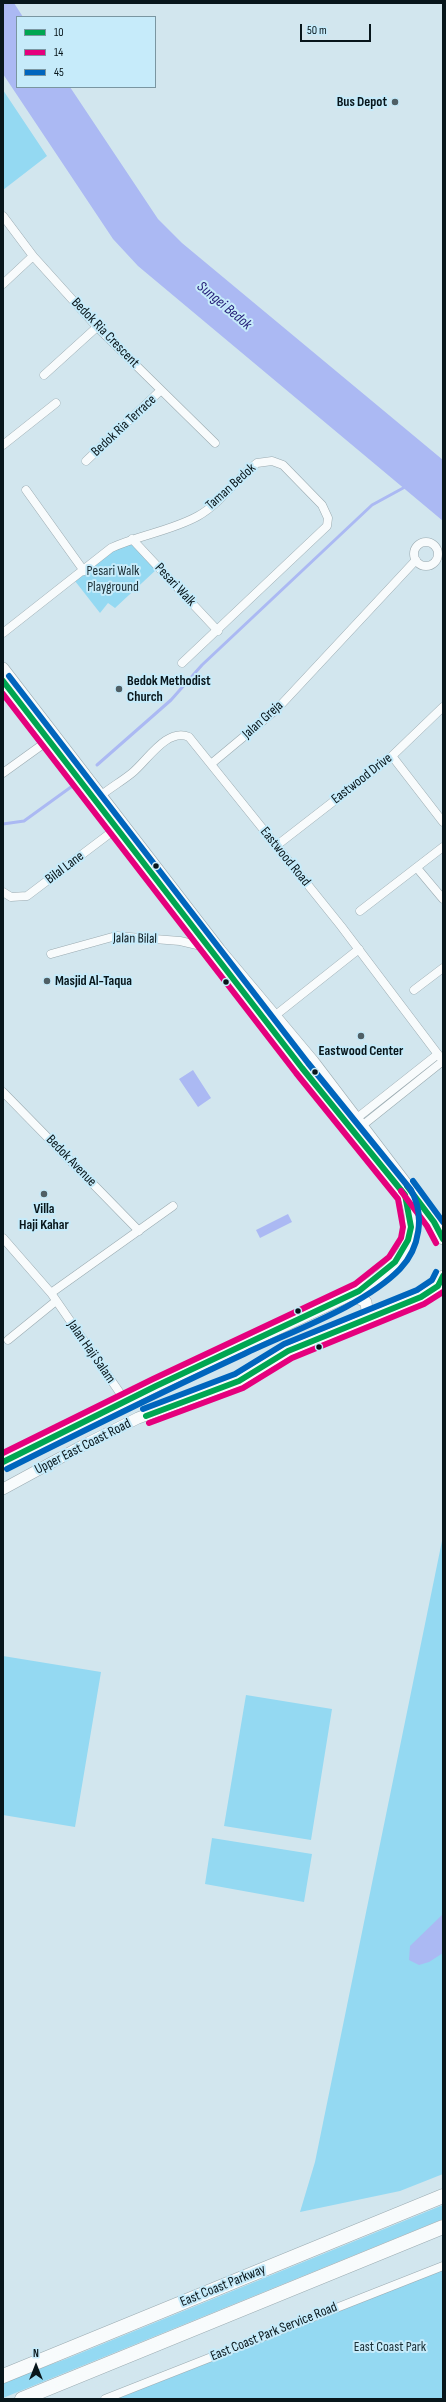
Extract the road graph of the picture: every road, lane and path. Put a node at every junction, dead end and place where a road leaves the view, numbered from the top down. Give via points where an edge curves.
1 (3, 216) edge
2 (33, 256) junction
3 (3, 284) edge
4 (96, 326) junction
5 (44, 375) dead end
6 (162, 390) junction
7 (56, 403) dead end
8 (215, 443) dead end
9 (3, 446) edge
10 (86, 461) dead end
11 (26, 490) dead end
12 (132, 539) junction
13 (416, 560) dead end
14 (84, 570) junction
15 (218, 630) junction
16 (4, 632) edge
17 (182, 662) dead end
18 (3, 668) edge
19 (3, 681) edge
20 (443, 707) edge
21 (52, 737) junction
22 (392, 756) junction
23 (211, 764) junction
24 (3, 773) edge
25 (99, 797) junction
26 (443, 822) edge
27 (120, 826) junction
28 (276, 846) junction
29 (443, 847) edge
30 (416, 868) junction
31 (3, 892) edge
32 (443, 900) edge
33 (360, 911) dead end
34 (208, 947) junction
35 (359, 949) junction
36 (220, 950) junction
37 (51, 954) dead end
38 (443, 968) edge
39 (414, 990) dead end
40 (271, 1018) junction
41 (441, 1058) edge
42 (3, 1092) edge
43 (355, 1125) junction
44 (172, 1206) dead end
45 (139, 1231) junction
46 (3, 1238) edge
47 (443, 1239) edge
48 (443, 1276) edge
49 (51, 1293) junction
50 (351, 1295) junction
51 (56, 1301) junction
52 (368, 1319) junction
53 (8, 1340) dead end
54 (127, 1401) junction
55 (3, 1462) edge
56 (3, 1489) edge
57 (443, 2196) edge
58 (443, 2228) edge
59 (443, 2266) edge
60 (3, 2376) edge
61 (22, 2399) edge
62 (105, 2399) edge

1 - 2 street, Bedok Ria Crescent
2 - 3 street
2 - 4 street, Bedok Ria Crescent
4 - 5 street
4 - 6 street, Bedok Ria Crescent
6 - 8 street, Bedok Ria Crescent
6 - 10 street, Bedok Ria Terrace
7 - 9 street
11 - 14 street
12 - 14 street, Taman Bedok via 111,548
12 - 15 street, Pesari Walk
12 - 15 street, Taman Bedok via 197,516 216,502 254,465 264,460 283,465 322,505 328,518 324,530
13 - 23 street, Jalan Greja via 277,709
14 - 16 street, Taman Bedok
15 - 17 street, Taman Bedok
18 - 21 main road
19 - 21 main road
20 - 22 street, Eastwood Drive
21 - 24 street
21 - 25 main road
22 - 26 street
22 - 28 street, Eastwood Drive
23 - 25 street via 192,739 177,736 162,743 133,772
23 - 28 street, Eastwood Road
25 - 27 main road
27 - 31 street, Bilal Lane via 27,896 11,897
27 - 34 main road
27 - 36 main road
28 - 35 street, Eastwood Road
29 - 30 street
30 - 32 street
30 - 33 street
34 - 36 street, Jalan Bilal
34 - 37 street, Jalan Bilal via 180,941 116,936
34 - 40 main road
35 - 40 street
35 - 41 street, Eastwood Road
36 - 40 main road
38 - 39 street
40 - 43 main road
41 - 43 street, Eastwood Road
42 - 45 street, Bedok Avenue
43 - 47 main road via 434,1222
43 - 50 main road, Upper East Coast Road via 405,1195 411,1216 410,1233 399,1260 388,1271
44 - 45 street
45 - 49 street
46 - 49 street, Jalan Haji Salam
48 - 52 main road, Upper East Coast Road via 438,1286 421,1298
49 - 51 street, Jalan Haji Salam
50 - 52 main road via 366,1302
50 - 54 main road, Upper East Coast Road
51 - 53 street
51 - 54 street, Jalan Haji Salam
52 - 56 main road, Upper East Coast Road via 288,1351 239,1381 138,1418
54 - 55 main road, Upper East Coast Road
57 - 60 highway, East Coast Parkway
58 - 61 highway, East Coast Parkway
59 - 62 street, East Coast Park Service Road

